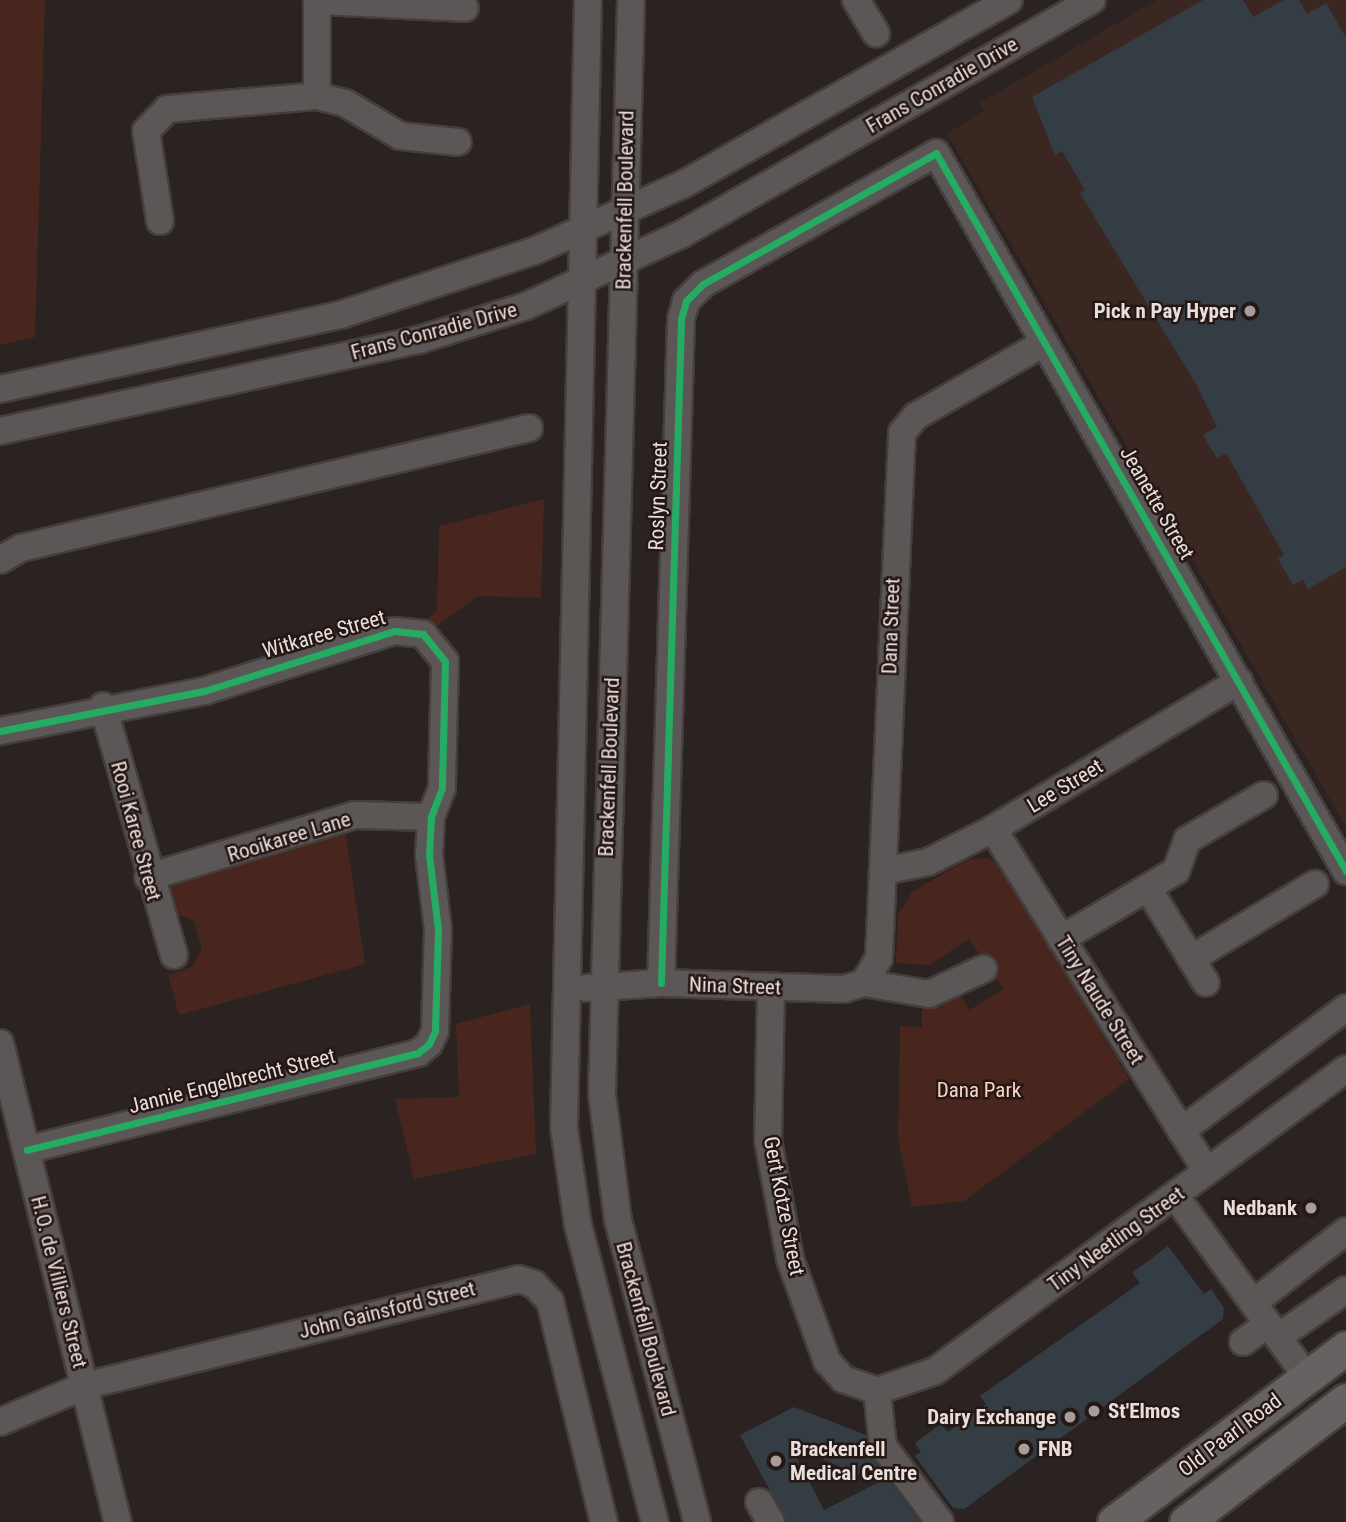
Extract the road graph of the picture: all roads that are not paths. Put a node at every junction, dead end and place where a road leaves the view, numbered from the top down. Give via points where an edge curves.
1 (317, 0) edge
2 (588, 0) edge
3 (631, 0) edge
4 (856, 0) edge
5 (1009, 0) edge
6 (1092, 0) edge
7 (465, 8) dead end
8 (876, 33) dead end
9 (317, 96) junction
10 (458, 142) dead end
11 (936, 153) joint
12 (625, 211) junction
13 (160, 221) dead end
14 (581, 230) junction
15 (624, 262) junction
16 (581, 281) junction
17 (1044, 344) junction
18 (0, 388) edge
19 (529, 428) dead end
20 (0, 431) edge
21 (0, 560) edge
22 (1239, 681) junction
23 (103, 706) junction
24 (0, 731) edge
25 (1264, 795) dead end
26 (431, 817) junction
27 (992, 829) junction
28 (883, 871) junction
29 (1346, 871) edge
30 (148, 877) junction
31 (1315, 884) dead end
32 (1148, 888) junction
33 (1061, 939) junction
34 (174, 954) dead end
35 (1191, 959) junction
36 (983, 969) dead end
37 (661, 983) junction
38 (864, 983) junction
39 (1206, 983) dead end
40 (601, 986) junction
41 (771, 986) junction
42 (564, 991) junction
43 (1346, 1008) edge
44 (435, 1031) joint
45 (0, 1043) edge
46 (1346, 1069) edge
47 (1181, 1130) junction
48 (27, 1150) junction
49 (1207, 1171) junction
50 (1175, 1197) junction
51 (1346, 1231) edge
52 (1346, 1290) edge
53 (1266, 1321) junction
54 (1243, 1342) dead end
55 (1346, 1348) edge
56 (1307, 1377) junction
57 (84, 1386) junction
58 (877, 1391) junction
59 (1346, 1401) edge
60 (0, 1422) edge
61 (118, 1522) edge
62 (604, 1522) edge
63 (655, 1522) edge
64 (697, 1522) edge
65 (940, 1522) edge
66 (1114, 1522) edge
67 (1186, 1522) edge

1 - 7 street
1 - 9 street
2 - 14 street, Brackenfell Boulevard
3 - 12 street, Brackenfell Boulevard
4 - 8 street
5 - 12 street, Frans Conradie Drive via 684,184
6 - 15 street, Frans Conradie Drive
9 - 10 street via 345,103 400,136
9 - 13 street via 192,105 156,116 146,131 146,147
11 - 17 street, Jeanette Street
11 - 37 street, Roslyn Street via 703,284 686,301 680,333
12 - 14 street, Frans Conradie Drive
12 - 15 street, Brackenfell Boulevard
14 - 16 street, Brackenfell Boulevard
14 - 18 street, Frans Conradie Drive via 477,273 343,314
15 - 16 street, Frans Conradie Drive
15 - 40 street, Brackenfell Boulevard
16 - 20 street, Frans Conradie Drive via 419,340
16 - 42 street, Brackenfell Boulevard
17 - 22 street, Jeanette Street
17 - 28 street, Dana Street via 916,416 902,433
19 - 21 street via 21,548
22 - 27 street, Lee Street
22 - 29 street, Jeanette Street
23 - 24 street, Witkaree Street
23 - 26 street, Witkaree Street via 204,691 394,631 423,634 438,646 445,670 442,788
23 - 30 street, Rooi Karee Street
25 - 32 street via 1187,840 1176,871
26 - 30 street, Rooikaree Lane via 369,813
26 - 44 street, Witkaree Street via 438,929
27 - 28 street, Lee Street via 928,862
27 - 33 street, Tiny Naude Street
28 - 38 street, Dana Street via 879,958
30 - 34 street, Rooi Karee Street
31 - 35 street
32 - 33 street
32 - 35 street
33 - 47 street, Tiny Naude Street
35 - 39 street
36 - 38 street, Nina Street via 929,994
37 - 40 street, Nina Street
37 - 41 street, Nina Street
38 - 41 street, Nina Street via 844,989
40 - 42 street, Nina Street
40 - 64 street, Brackenfell Boulevard via 608,1171
41 - 58 street, Gert Kotze Street via 768,1140 790,1259 827,1361 843,1379
42 - 63 street, Brackenfell Boulevard via 568,1171
43 - 47 street
44 - 48 street, Jannie Engelbrecht Street via 418,1053
45 - 48 street, H.O. de Villiers Street
46 - 49 street, Tiny Neetling Street
47 - 49 street, Tiny Naude Street
48 - 57 street, H.O. de Villiers Street
49 - 50 street, Tiny Neetling Street
50 - 53 street
50 - 58 street, Tiny Neetling Street via 935,1371
51 - 53 street
52 - 53 street
53 - 54 street
53 - 56 street
55 - 56 main road, Old Paarl Road
56 - 66 main road, Old Paarl Road
57 - 60 street, John Gainsford Street
57 - 61 street, H.O. de Villiers Street
57 - 62 street, John Gainsford Street via 526,1280 550,1301
58 - 65 street via 883,1446
59 - 67 main road, Old Paarl Road

